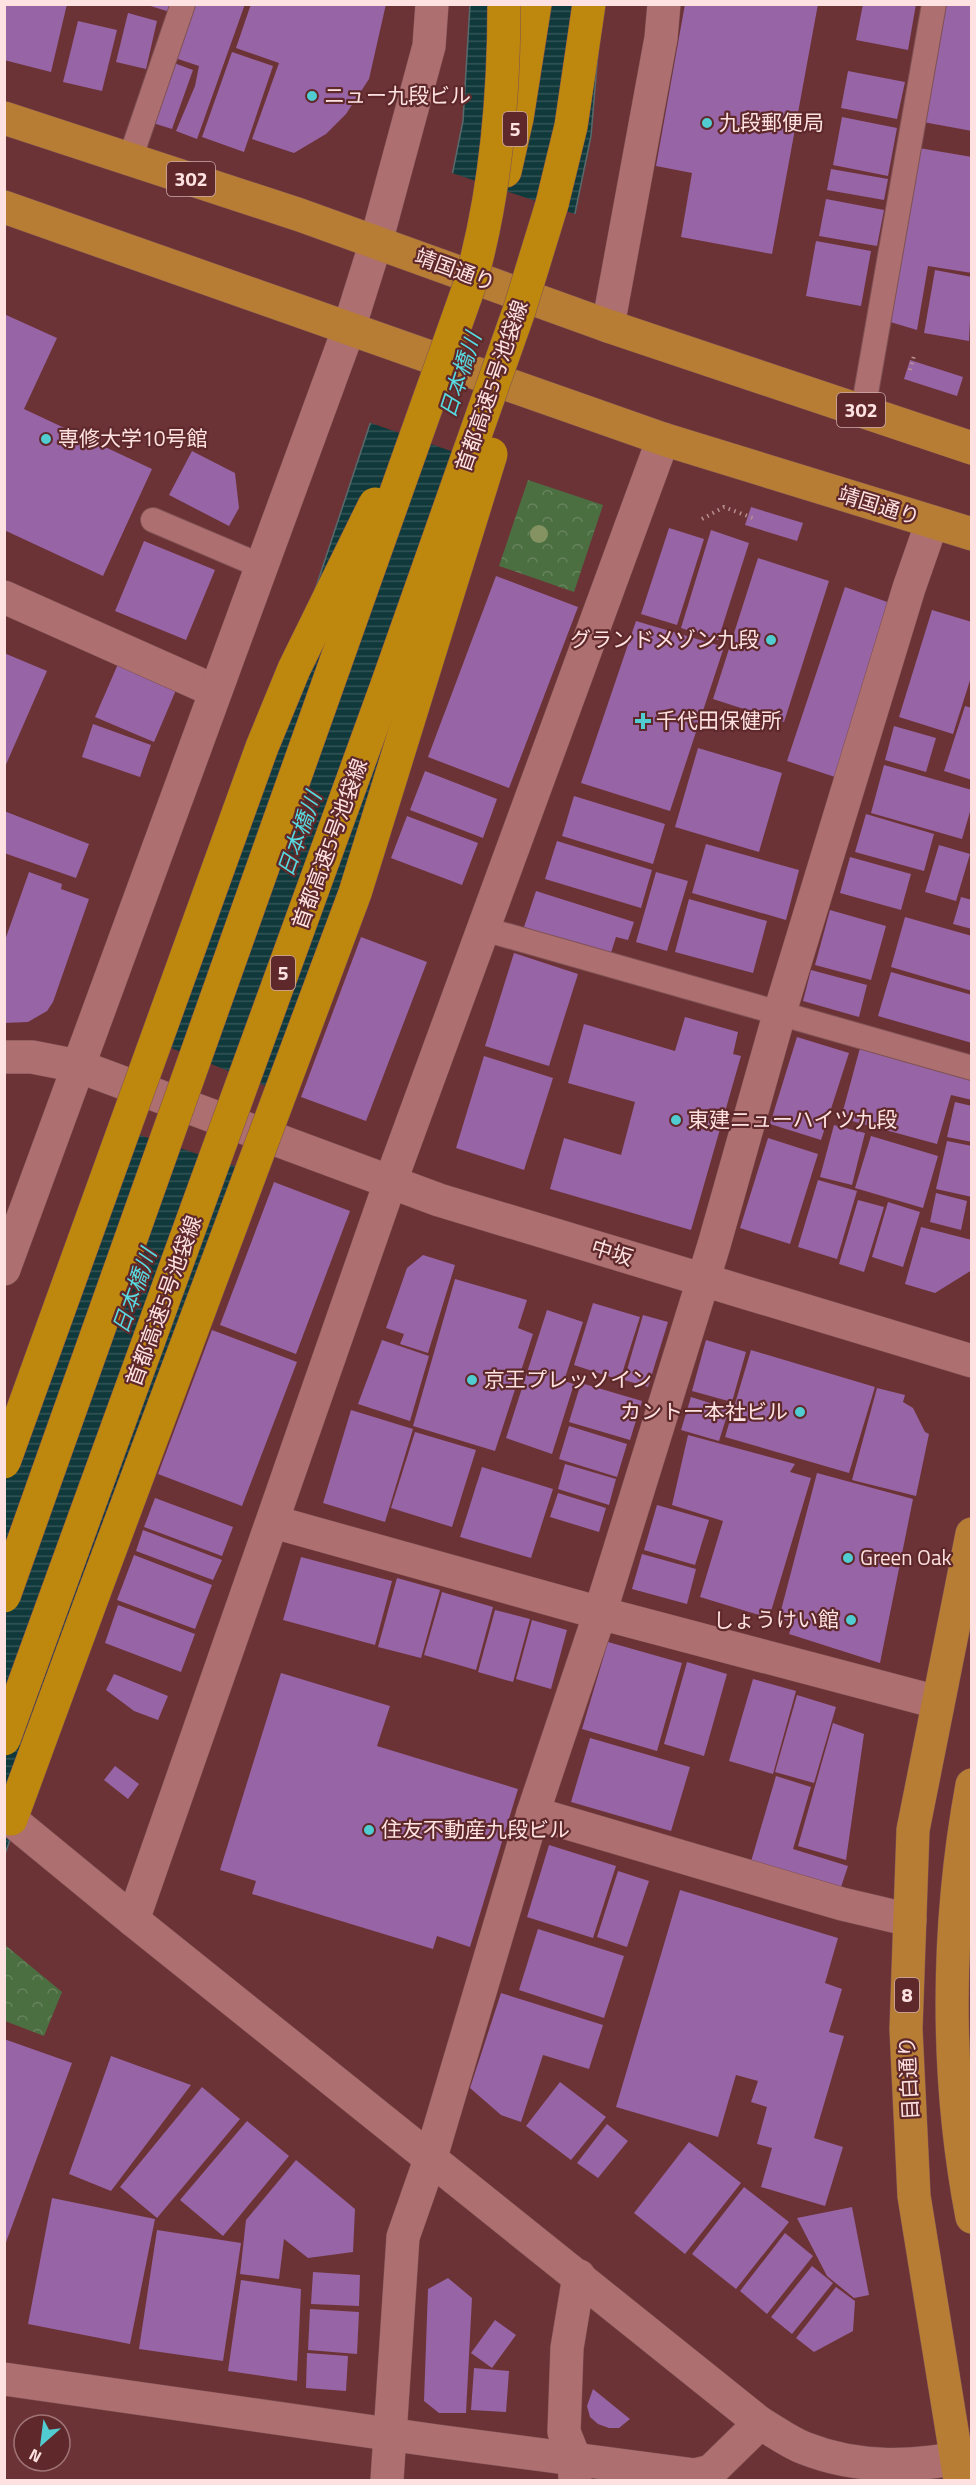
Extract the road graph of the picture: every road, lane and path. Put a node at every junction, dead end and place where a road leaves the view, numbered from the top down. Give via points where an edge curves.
1 (183, 4) edge
2 (432, 4) edge
3 (504, 4) edge
4 (535, 4) edge
5 (589, 4) edge
6 (664, 4) edge
7 (934, 4) edge
8 (4, 118) edge
9 (130, 159) junction
10 (552, 204) junction
11 (4, 207) edge
12 (376, 242) junction
13 (480, 250) junction
14 (459, 319) junction
15 (596, 321) junction
16 (349, 328) junction
17 (914, 356) dead end
18 (910, 370) dead end
19 (863, 410) junction
20 (663, 439) junction
21 (972, 448) edge
22 (753, 518) dead end
23 (702, 519) dead end
24 (153, 520) dead end
25 (932, 522) junction
26 (972, 534) edge
27 (261, 567) junction
28 (4, 597) edge
29 (215, 691) junction
30 (484, 929) junction
31 (780, 1015) junction
32 (4, 1057) edge
33 (78, 1066) junction
34 (972, 1068) edge
35 (390, 1184) junction
36 (4, 1269) edge
37 (702, 1281) junction
38 (972, 1361) edge
39 (4, 1462) edge
40 (274, 1522) junction
41 (972, 1534) edge
42 (4, 1596) edge
43 (600, 1613) junction
44 (937, 1702) junction
45 (4, 1739) edge
46 (972, 1785) edge
47 (533, 1814) junction
48 (12, 1820) edge
49 (133, 1920) junction
50 (910, 1920) junction
51 (431, 2157) junction
52 (972, 2217) edge
53 (579, 2276) junction
54 (4, 2379) edge
55 (760, 2423) junction
56 (390, 2434) junction
57 (963, 2465) edge
58 (574, 2469) edge
59 (387, 2481) edge

1 - 9 lane
2 - 12 street via 429,46
3 - 13 highway, 5, bridge via 500,112
4 - 13 highway, 5, bridge via 517,118
5 - 10 highway, 首都高速5号池袋線 / 5 via 573,115
6 - 15 street via 662,38
7 - 19 lane
8 - 9 main road, 靖国通り / 302
9 - 12 main road, 靖国通り / 302
10 - 45 highway, 首都高速5号池袋線 / 5, bridge via 520,308 387,685
10 - 48 highway, bridge via 516,373 355,893
11 - 16 main road, 靖国通り
12 - 15 main road, 靖国通り / 302, bridge
12 - 16 street
13 - 14 highway, 5, bridge
14 - 39 highway, bridge via 294,669 262,747
14 - 42 highway, 5, bridge
15 - 19 main road, 靖国通り / 302
16 - 20 main road, 靖国通り, bridge
16 - 27 street
17 - 18 path
19 - 21 main road, 靖国通り / 302
20 - 25 main road, 靖国通り
20 - 30 street
22 - 23 path via 724,507
24 - 27 lane
25 - 26 main road, 靖国通り
25 - 31 street
27 - 29 street
28 - 29 street
29 - 33 street
30 - 31 lane
30 - 35 street
31 - 34 lane
31 - 37 street
32 - 33 street, 中坂 via 32,1057
33 - 35 street, 中坂, bridge
33 - 36 street
35 - 37 street, 中坂
35 - 40 street
37 - 38 street, 中坂
37 - 43 street
40 - 43 street
40 - 49 street
41 - 44 main road, 目白通り / 8
43 - 44 street
43 - 47 street
44 - 50 main road, 目白通り / 8 via 913,1830
46 - 52 main road, 目白通り via 955,1934 951,2049
47 - 50 street via 842,1904
47 - 51 street
48 - 49 street
49 - 51 street
50 - 57 main road, 目白通り / 8 via 906,2029 914,2196
51 - 53 street
51 - 56 street via 403,2237
53 - 55 street
53 - 58 street via 566,2359 564,2432
54 - 56 street
55 - 57 street via 802,2448 852,2461 881,2466
55 - 58 street via 711,2471 695,2475
56 - 58 street
56 - 59 street

